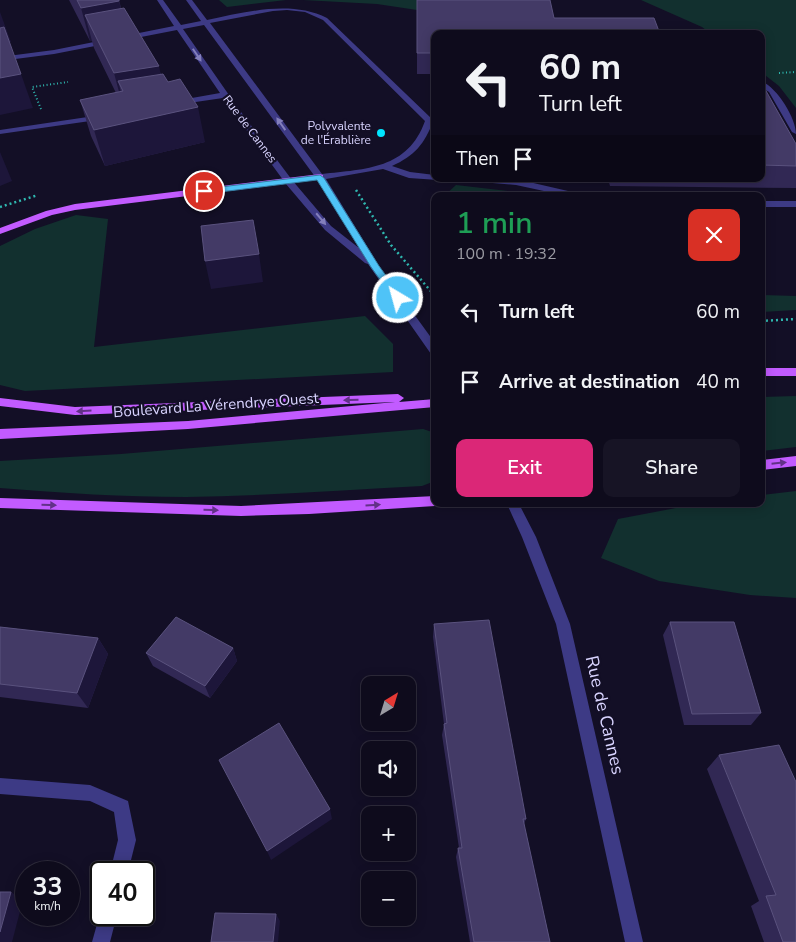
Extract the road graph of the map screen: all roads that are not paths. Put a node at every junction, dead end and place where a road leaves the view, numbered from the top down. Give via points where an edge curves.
1 (160, 0) edge
2 (189, 0) edge
3 (206, 22) junction
4 (178, 28) junction
5 (0, 59) edge
6 (765, 86) edge
7 (224, 95) junction
8 (172, 104) edge
9 (113, 114) edge
10 (0, 132) edge
11 (796, 132) edge
12 (385, 167) junction
13 (320, 178) junction
14 (431, 178) edge
15 (289, 182) junction
16 (516, 182) edge
17 (560, 192) edge
18 (765, 204) edge
19 (796, 204) edge
20 (22, 223) junction
21 (0, 231) edge
22 (0, 236) edge
23 (375, 267) junction
24 (431, 344) edge
25 (765, 372) edge
26 (796, 372) edge
27 (431, 397) edge
28 (0, 402) edge
29 (431, 403) edge
30 (0, 434) edge
31 (796, 462) edge
32 (765, 465) edge
33 (431, 501) edge
34 (0, 503) edge
35 (514, 507) edge
36 (0, 786) edge
37 (122, 861) edge
38 (105, 926) edge
39 (101, 942) edge
40 (634, 942) edge

1 - 4 street, Rue de Cannes
2 - 3 street, Rue de Cannes
3 - 4 street
3 - 12 street via 297,7 314,11 325,19 429,121 427,134 414,151
13 -> 3 street, Rue de Cannes
4 - 5 street
4 -> 7 street, Rue de Cannes
6 - 11 street via 772,91
7 - 8 street
7 - 15 street, Rue de Cannes
9 - 10 street
12 - 13 street
12 - 14 street
13 - 15 main road
13 - 23 street, Rue de Cannes
15 - 20 main road via 100,204 49,213
15 -> 23 street, Rue de Cannes via 328,228
16 - 17 street
18 - 19 street
20 - 21 main road
20 - 22 main road
23 - 24 street, Rue de Cannes
25 - 26 main road
27 -> 28 main road via 75,411
29 - 30 main road, Boulevard La Vérendrye Ouest via 188,425
32 -> 31 main road
34 -> 33 main road via 241,511
35 - 40 street, Rue de Cannes via 563,624
36 - 37 street via 90,793 122,807 127,840
38 - 39 street

